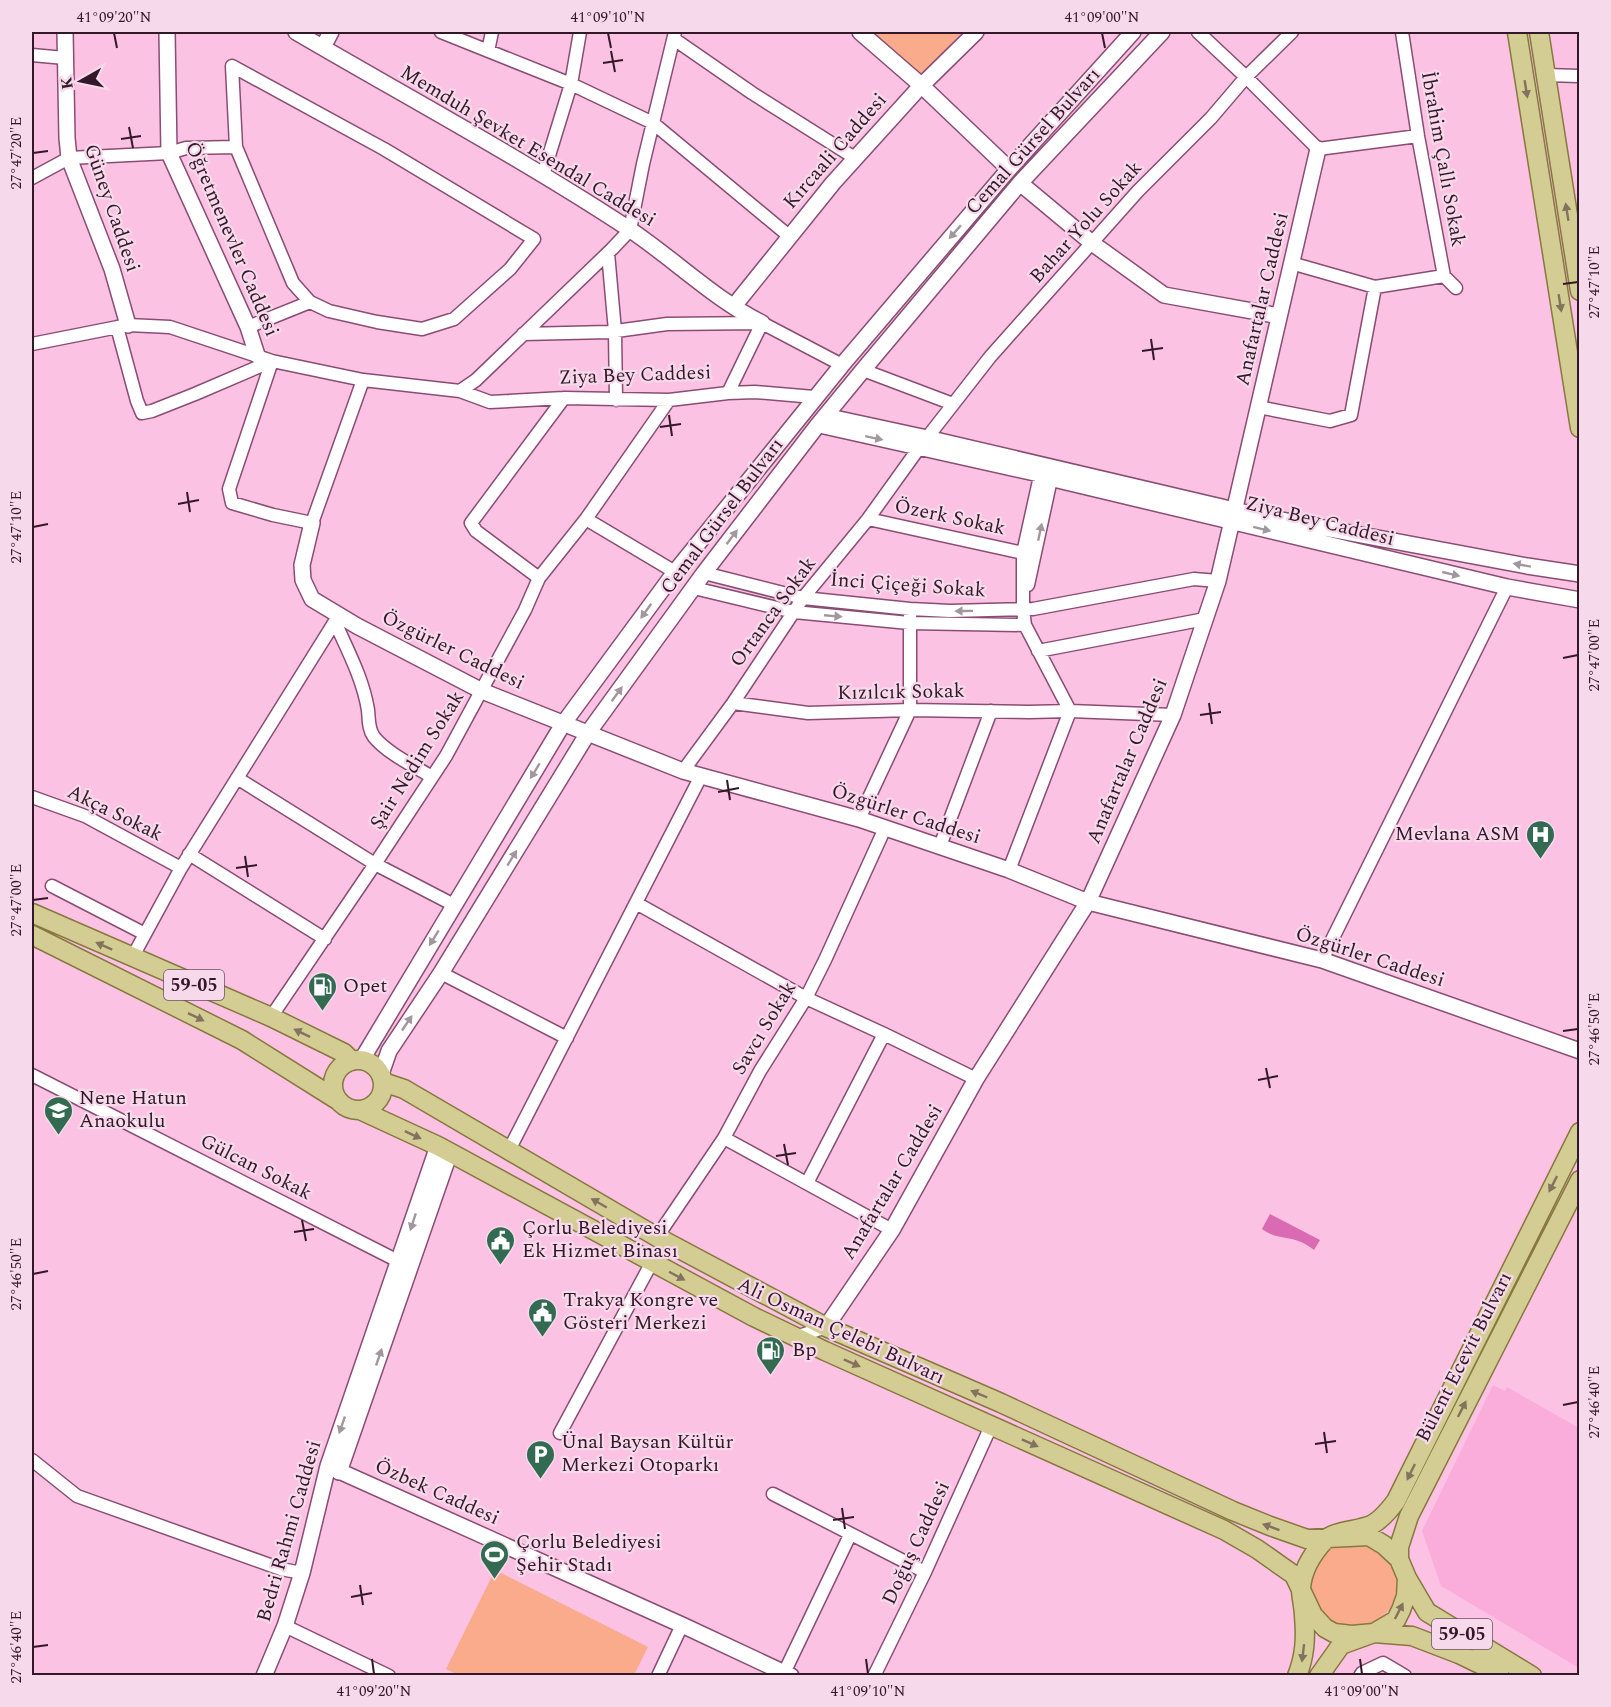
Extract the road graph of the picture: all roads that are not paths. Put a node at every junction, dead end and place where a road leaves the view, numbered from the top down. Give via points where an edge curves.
1 (65, 32) edge
2 (167, 32) edge
3 (296, 32) edge
4 (331, 32) edge
5 (441, 32) edge
6 (492, 32) edge
7 (580, 32) edge
8 (860, 32) edge
9 (976, 32) edge
10 (1133, 32) edge
11 (1162, 32) edge
12 (1198, 32) edge
13 (1292, 32) edge
14 (1402, 32) edge
15 (1517, 32) edge
16 (1539, 32) edge
17 (675, 35) edge
18 (323, 47) junction
19 (488, 51) junction
20 (32, 55) edge
21 (65, 58) junction
22 (1545, 75) junction
23 (1580, 76) edge
24 (1246, 77) junction
25 (571, 84) junction
26 (921, 86) junction
27 (653, 123) junction
28 (1418, 136) junction
29 (236, 147) junction
30 (1318, 149) junction
31 (169, 153) junction
32 (69, 158) junction
33 (855, 158) junction
34 (1009, 169) junction
35 (543, 175) junction
36 (32, 178) edge
37 (1020, 183) junction
38 (630, 230) junction
39 (789, 236) junction
40 (1092, 243) junction
41 (608, 253) junction
42 (1291, 263) junction
43 (1444, 276) junction
44 (1375, 287) junction
45 (1456, 288) dead end
46 (1580, 291) edge
47 (310, 302) junction
48 (734, 306) junction
49 (1279, 316) junction
50 (761, 323) junction
51 (123, 326) junction
52 (248, 327) junction
53 (615, 331) junction
54 (523, 334) junction
55 (32, 344) edge
56 (257, 355) junction
57 (272, 361) junction
58 (842, 364) junction
59 (863, 369) junction
60 (363, 380) junction
61 (460, 391) junction
62 (728, 393) junction
63 (814, 397) junction
64 (564, 398) junction
65 (616, 400) junction
66 (669, 400) junction
67 (953, 404) junction
68 (1258, 407) junction
69 (821, 421) junction
70 (1580, 428) edge
71 (923, 443) junction
72 (1047, 472) junction
73 (1233, 515) junction
74 (586, 519) junction
75 (868, 519) junction
76 (312, 523) junction
77 (1023, 553) junction
78 (675, 572) junction
79 (704, 573) junction
80 (1580, 574) edge
81 (539, 578) junction
82 (1218, 581) junction
83 (1508, 587) junction
84 (693, 588) junction
85 (803, 598) junction
86 (1580, 600) edge
87 (910, 609) junction
88 (1023, 610) junction
89 (794, 612) junction
90 (337, 619) junction
91 (1205, 619) junction
92 (909, 622) junction
93 (1025, 625) junction
94 (1038, 651) junction
95 (482, 691) junction
96 (733, 703) junction
97 (910, 710) junction
98 (991, 711) junction
99 (1070, 711) junction
100 (1173, 715) junction
101 (563, 724) junction
102 (588, 733) junction
103 (683, 771) junction
104 (701, 776) junction
105 (432, 777) junction
106 (237, 778) junction
107 (32, 797) edge
108 (859, 819) junction
109 (885, 828) junction
110 (940, 846) junction
111 (189, 855) junction
112 (375, 864) junction
113 (181, 868) junction
114 (1009, 870) junction
115 (52, 886) dead end
116 (1089, 902) junction
117 (636, 903) junction
118 (454, 905) junction
119 (32, 913) edge
120 (32, 934) edge
121 (145, 934) junction
122 (325, 939) junction
123 (132, 958) junction
124 (1322, 960) junction
125 (441, 973) junction
126 (806, 998) junction
127 (270, 1017) junction
128 (884, 1034) junction
129 (567, 1038) junction
130 (1580, 1051) edge
131 (356, 1061) junction
132 (36, 1077) edge
133 (382, 1078) junction
134 (976, 1079) junction
135 (32, 1090) edge
136 (339, 1101) junction
137 (360, 1110) junction
138 (1580, 1132) edge
139 (724, 1138) junction
140 (444, 1149) junction
141 (509, 1150) junction
142 (1580, 1180) edge
143 (807, 1183) junction
144 (892, 1230) junction
145 (657, 1237) junction
146 (400, 1262) junction
147 (652, 1262) junction
148 (826, 1327) junction
149 (796, 1337) junction
150 (357, 1401) junction
151 (991, 1426) junction
152 (560, 1433) dead end
153 (33, 1464) edge
154 (334, 1469) junction
155 (773, 1494) dead end
156 (850, 1534) junction
157 (1328, 1537) junction
158 (1399, 1558) junction
159 (925, 1572) junction
160 (302, 1573) junction
161 (1407, 1578) junction
162 (1301, 1588) junction
163 (682, 1625) junction
164 (285, 1626) junction
165 (1374, 1633) junction
166 (787, 1674) edge
167 (264, 1676) edge
168 (389, 1676) edge
169 (658, 1676) edge
170 (874, 1676) edge
171 (1298, 1676) edge
172 (1320, 1676) edge
173 (1360, 1676) edge
174 (1406, 1676) edge
175 (1500, 1676) edge
176 (1532, 1676) edge

1 - 21 street, Güney Caddesi
2 - 31 street, Öğretmenevler Caddesi
3 - 18 street, Memduh Şevket Esendal Caddesi
4 - 18 street
5 - 19 street
6 - 19 street
7 - 25 street
8 - 26 street
9 - 26 street, Kırcaali Caddesi
10 - 34 street, Cemal Gürsel Bulvarı
11 - 37 street, Cemal Gürsel Bulvarı
12 - 24 street
13 - 24 street, Bahar Yolu Sokak
14 - 28 street, İbrahim Çallı Sokak
15 -> 70 main road
16 - 22 main road
17 - 27 street
17 - 33 street via 752,93
18 - 35 street, Memduh Şevket Esendal Caddesi
19 - 25 street
20 - 21 street
21 - 32 street, Güney Caddesi
22 - 23 street
46 -> 22 main road
24 - 30 street
24 - 40 street, Bahar Yolu Sokak
25 - 27 street
25 - 35 street
26 - 33 street, Kırcaali Caddesi
26 - 34 street
27 - 38 street
27 - 39 street
28 - 30 street
28 - 43 street, İbrahim Çallı Sokak
29 - 31 street via 186,148
29 - 47 street via 292,283
29 - 47 street via 232,66 384,149 534,239 510,269 454,319 422,329 329,311
30 - 42 street, Anafartalar Caddesi
31 - 32 street
31 - 52 street, Öğretmenevler Caddesi
32 - 36 street
32 - 51 street, Güney Caddesi via 112,269
33 - 39 street, Kırcaali Caddesi
34 -> 58 street, Cemal Gürsel Bulvarı
35 - 38 street, Memduh Şevket Esendal Caddesi
37 - 40 street
37 - 59 street, Cemal Gürsel Bulvarı
38 - 41 street
38 - 48 street, Memduh Şevket Esendal Caddesi
39 - 48 street, Kırcaali Caddesi
40 - 49 street via 1164,296
40 - 67 street, Bahar Yolu Sokak
41 - 53 street
41 - 54 street
42 - 44 street
42 - 49 street, Anafartalar Caddesi
43 - 44 street
43 - 45 street, İbrahim Çallı Sokak
44 - 68 street via 1351,415 1330,421
47 - 52 street
48 - 50 street, Memduh Şevket Esendal Caddesi
49 - 68 street, Anafartalar Caddesi
50 - 53 street via 667,324
50 - 58 street
50 - 62 street
51 - 55 street, Ziya Bey Caddesi
51 - 56 street, Ziya Bey Caddesi via 170,327
51 - 57 street via 142,413
52 - 56 street, Öğretmenevler Caddesi
53 - 54 street
53 - 65 street
54 - 61 street
56 - 57 street, Ziya Bey Caddesi
57 - 60 street, Ziya Bey Caddesi
57 - 76 street via 233,474 232,503
58 - 63 street, Cemal Gürsel Bulvarı
59 - 67 street
59 - 69 street, Cemal Gürsel Bulvarı
60 - 61 street, Ziya Bey Caddesi
60 - 76 street
61 - 64 street, Ziya Bey Caddesi via 490,402
62 - 63 street, Ziya Bey Caddesi
62 - 66 street, Ziya Bey Caddesi
63 - 78 street, Cemal Gürsel Bulvarı
64 - 65 street, Ziya Bey Caddesi
64 - 81 street via 471,523 476,531
65 - 66 street, Ziya Bey Caddesi
66 - 74 street, Şair Nedim Sokak
67 - 71 street, Bahar Yolu Sokak
68 - 73 street, Anafartalar Caddesi
69 - 71 street, Ziya Bey Caddesi
79 -> 69 street, Cemal Gürsel Bulvarı
71 - 72 street, Ziya Bey Caddesi
71 - 75 street, Ortanca Sokak
72 - 73 street, Ziya Bey Caddesi
72 - 77 street
88 -> 72 street
80 -> 73 street, Ziya Bey Caddesi via 1260,516
73 - 82 street, Anafartalar Caddesi
73 -> 83 street, Ziya Bey Caddesi
74 - 78 street
74 - 81 street, Şair Nedim Sokak
75 - 77 street, Özerk Sokak
75 - 85 street, Ortanca Sokak
76 - 90 street, Özgürler Caddesi via 302,565 303,580 312,599
77 - 88 street
78 -> 101 street, Cemal Gürsel Bulvarı
79 - 84 street, Cemal Gürsel Bulvarı
79 - 85 street, İnci Çiçeği Sokak
81 - 95 street, Şair Nedim Sokak
82 - 88 street, İnci Çiçeği Sokak via 1194,579
82 - 91 street, Anafartalar Caddesi
83 - 86 street, Ziya Bey Caddesi
83 - 124 street
84 - 89 street, İnci Çiçeği Sokak
102 -> 84 street, Cemal Gürsel Bulvarı
85 - 87 street, İnci Çiçeği Sokak
85 - 89 street, Ortanca Sokak
88 -> 87 street, İnci Çiçeği Sokak
87 - 92 street
88 - 93 street
89 -> 92 street, İnci Çiçeği Sokak
89 - 96 street, Ortanca Sokak
90 - 95 street, Özgürler Caddesi
90 - 105 street via 363,683 369,729 389,750
90 - 106 street
91 - 94 street
91 - 100 street, Anafartalar Caddesi
92 - 93 street, İnci Çiçeği Sokak
92 - 97 street
93 - 94 street
94 - 99 street
95 - 101 street, Özgürler Caddesi
95 - 105 street, Şair Nedim Sokak
96 - 97 street, Kızılcık Sokak via 808,713
96 - 103 street, Ortanca Sokak
97 - 98 street, Kızılcık Sokak
97 - 108 street
98 - 99 street, Kızılcık Sokak
98 - 110 street
99 - 100 street, Kızılcık Sokak
99 - 114 street
100 - 116 street, Anafartalar Caddesi
101 - 102 street, Özgürler Caddesi
101 -> 118 street, Cemal Gürsel Bulvarı
102 - 103 street, Özgürler Caddesi
125 -> 102 street, Cemal Gürsel Bulvarı
103 - 104 street, Özgürler Caddesi
104 - 108 street, Özgürler Caddesi
104 - 117 street
105 - 112 street, Şair Nedim Sokak
106 - 111 street
106 - 112 street
107 - 113 street, Akça Sokak via 85,816
108 - 109 street, Özgürler Caddesi
109 - 110 street, Özgürler Caddesi
109 - 126 street, Savcı Sokak
110 - 114 street, Özgürler Caddesi
111 - 113 street
111 - 122 street
112 - 118 street
112 - 122 street, Şair Nedim Sokak
113 - 121 street
114 - 116 street, Özgürler Caddesi
115 - 121 street
116 - 124 street, Özgürler Caddesi
116 - 134 street, Anafartalar Caddesi
117 - 126 street
117 - 129 street
118 -> 131 street, Cemal Gürsel Bulvarı
123 -> 119 main road, 59-05
120 -> 136 main road via 242,1040
121 - 123 street
122 - 127 street, Şair Nedim Sokak
123 - 127 main road, 59-05
124 - 130 street, Özgürler Caddesi
125 - 129 street
133 -> 125 street, Cemal Gürsel Bulvarı via 388,1051
126 - 128 street
126 - 139 street, Savcı Sokak
131 -> 127 main road, 59-05
128 - 134 street
128 - 143 street
129 - 141 street
131 - 133 main road via 369,1063
131 - 136 main road via 345,1065 335,1078
132 - 135 street
132 - 146 street, Gülcan Sokak
133 - 137 main road via 380,1098
133 - 141 main road, Ali Osman Çelebi Bulvarı
134 - 144 street, Anafartalar Caddesi
136 - 137 main road
137 -> 140 main road, Ali Osman Çelebi Bulvarı
138 -> 157 main road via 1396,1501 1374,1524
139 - 143 street
139 - 145 street, Savcı Sokak
140 -> 146 street, Bedri Rahmi Caddesi
140 - 147 main road, Ali Osman Çelebi Bulvarı
150 -> 140 street, Bedri Rahmi Caddesi
145 -> 141 main road, Ali Osman Çelebi Bulvarı
158 -> 142 main road, Bülent Ecevit Bulvarı via 1409,1516
143 - 144 street
144 - 148 street, Anafartalar Caddesi
145 - 148 main road, Ali Osman Çelebi Bulvarı
146 - 150 street, Bedri Rahmi Caddesi
147 -> 149 main road, Ali Osman Çelebi Bulvarı
147 - 152 street
148 - 149 street
157 -> 148 main road, Ali Osman Çelebi Bulvarı via 1306,1539 1251,1519
149 -> 151 main road, Ali Osman Çelebi Bulvarı
150 - 154 street, Bedri Rahmi Caddesi
151 - 159 street, Doğuş Caddesi
151 -> 162 main road, Ali Osman Çelebi Bulvarı via 1224,1530 1294,1575
153 - 160 street via 76,1496 187,1537
154 - 160 street, Bedri Rahmi Caddesi
154 - 163 street, Özbek Caddesi
155 - 156 street
156 - 159 street
156 - 166 street
157 - 158 main road via 1369,1536
157 - 162 main road via 1311,1557
158 - 161 main road, 59-05
159 - 170 street, Doğuş Caddesi
160 - 164 street, Bedri Rahmi Caddesi
165 -> 161 main road via 1396,1620 1406,1596
161 - 176 main road, 59-05 via 1427,1612
162 - 165 main road via 1313,1615 1325,1628 1352,1635
162 -> 171 main road via 1304,1659
163 - 166 street, Özbek Caddesi
163 - 169 street
164 - 167 street, Bedri Rahmi Caddesi
164 - 168 street
165 - 172 main road via 1341,1645
165 - 175 main road via 1412,1636 1459,1654
173 - 174 street via 1383,1663

